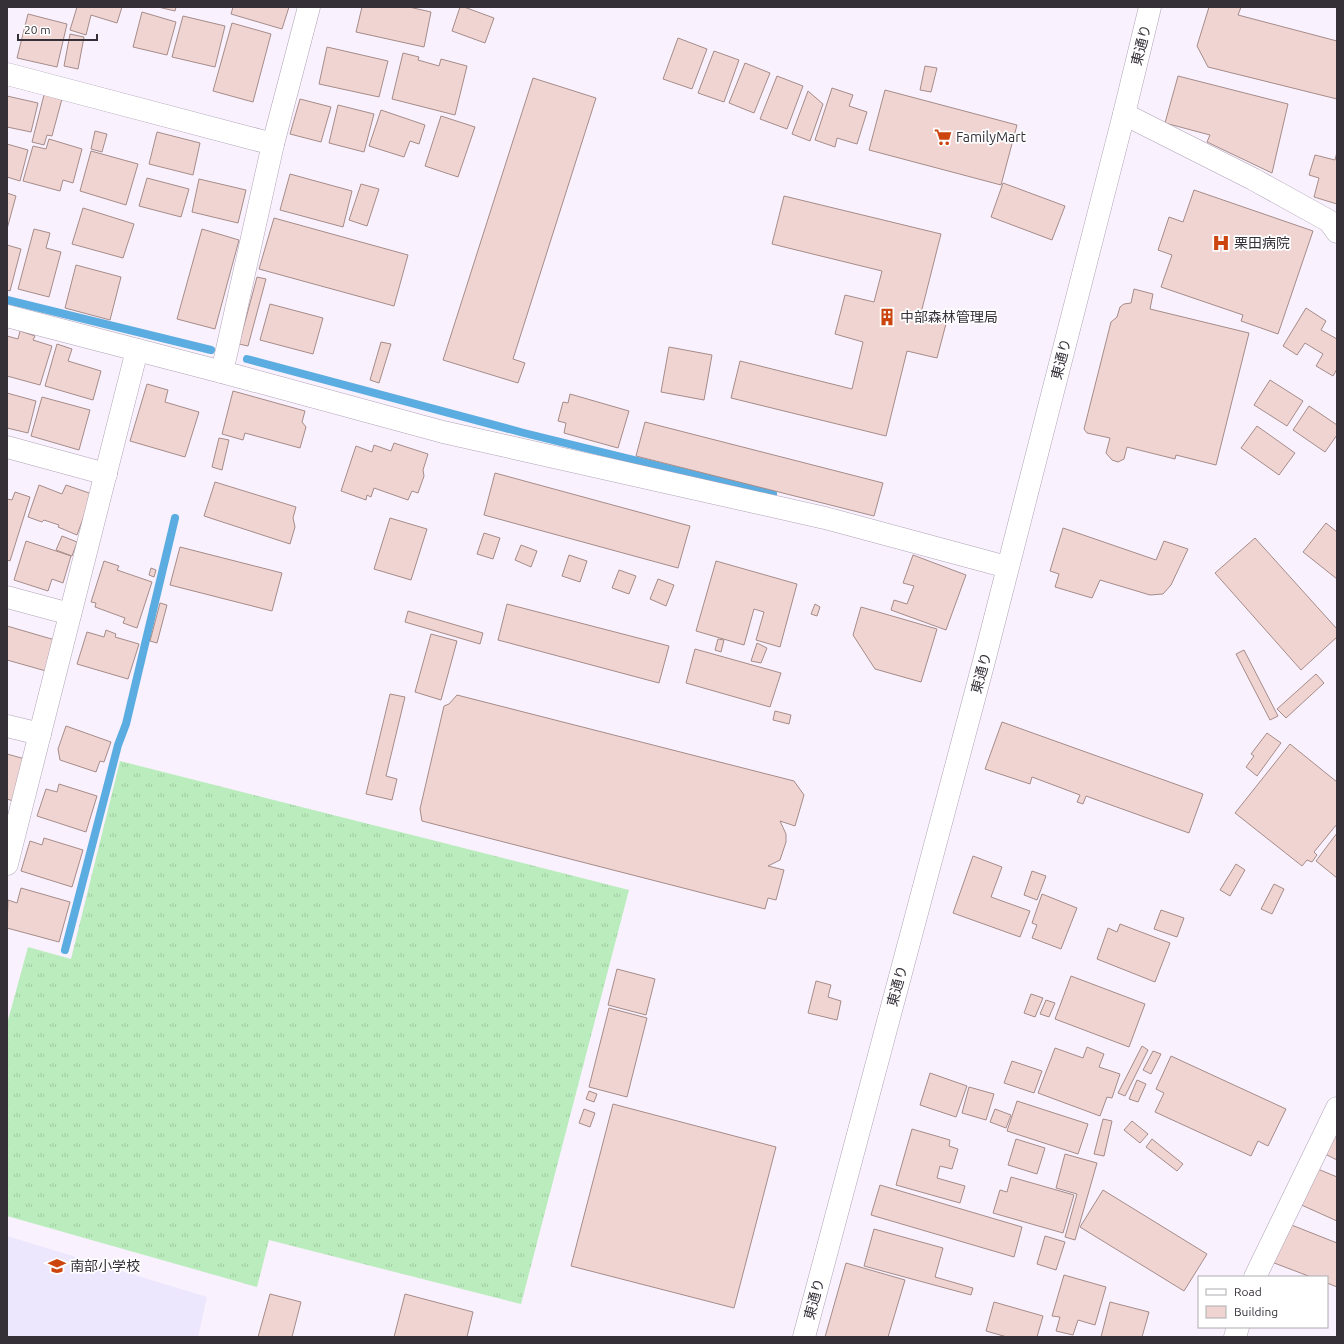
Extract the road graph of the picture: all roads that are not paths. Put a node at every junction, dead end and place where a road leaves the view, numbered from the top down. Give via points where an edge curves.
1 (309, 7) edge
2 (1150, 7) edge
3 (7, 74) edge
4 (1124, 114) junction
5 (273, 144) junction
6 (1337, 232) edge
7 (7, 316) edge
8 (137, 350) junction
9 (222, 372) junction
10 (7, 447) edge
11 (106, 474) junction
12 (1007, 567) junction
13 (7, 597) edge
14 (70, 614) junction
15 (7, 726) edge
16 (40, 734) junction
17 (7, 864) edge
18 (1337, 1108) edge
19 (1255, 1276) edge
20 (804, 1337) edge

1 - 5 street
2 - 4 street, 東通り
3 - 5 street
4 - 6 street via 1260,182 1329,221
4 - 12 street, 東通り
5 - 9 street
7 - 8 street
8 - 9 street
8 - 11 street
9 - 12 street via 443,432 825,518
10 - 11 street
11 - 14 street
12 - 20 street, 東通り
13 - 14 street
14 - 16 street
15 - 16 street
16 - 17 street
18 - 19 street

